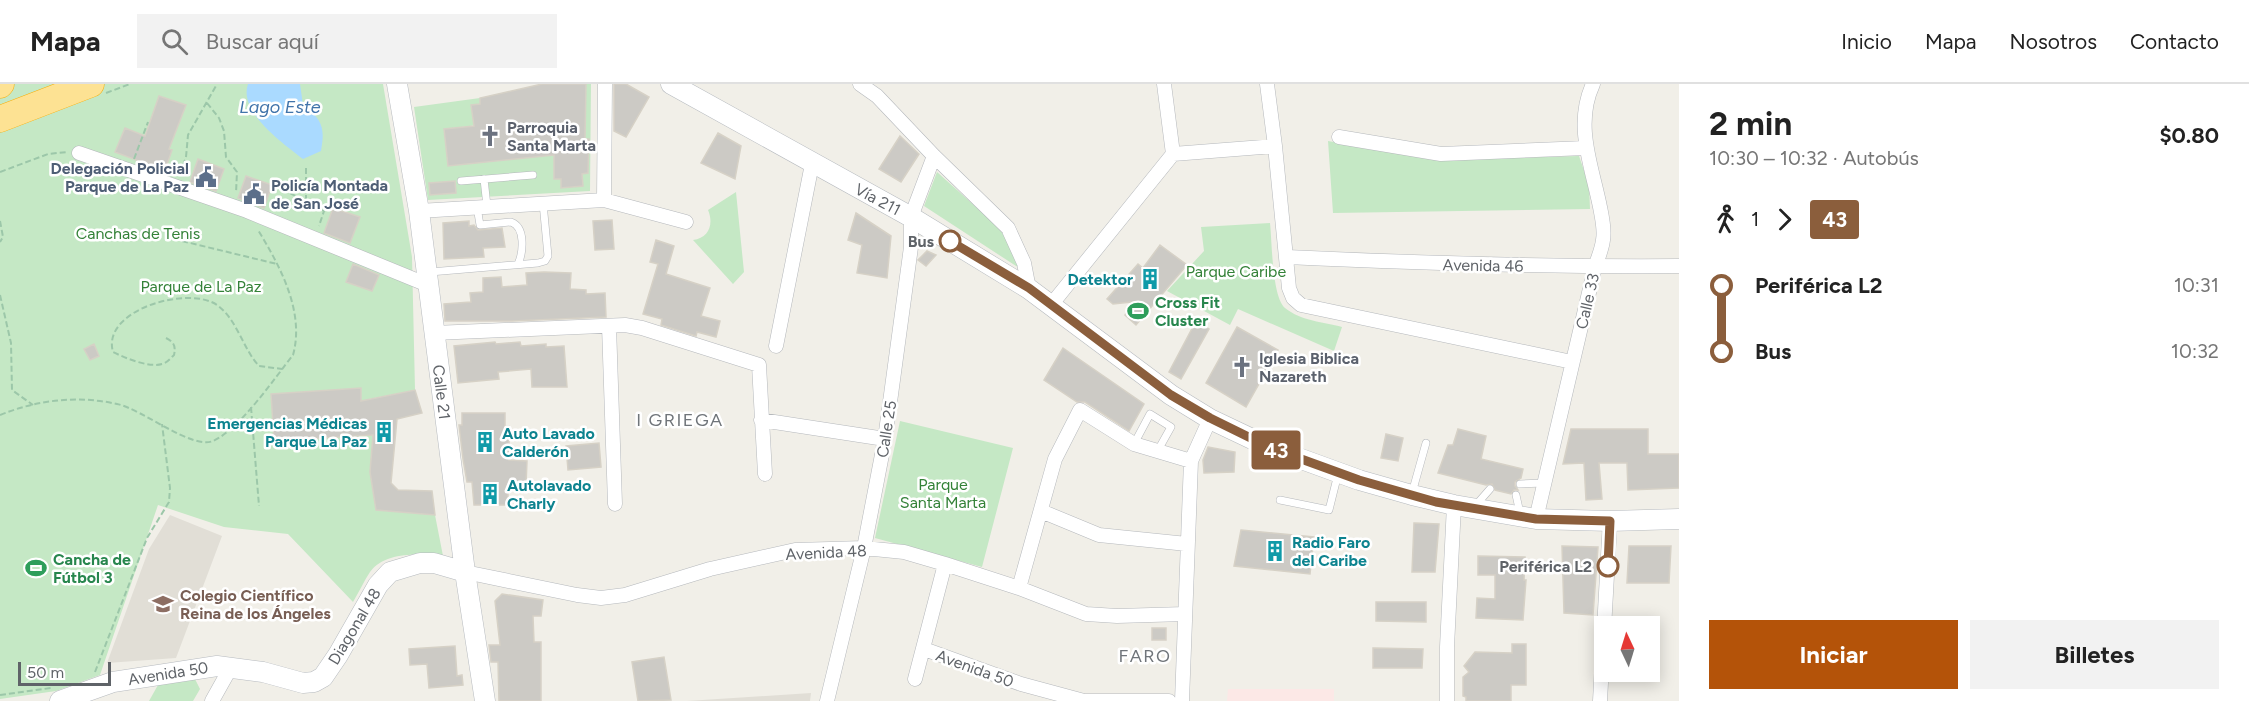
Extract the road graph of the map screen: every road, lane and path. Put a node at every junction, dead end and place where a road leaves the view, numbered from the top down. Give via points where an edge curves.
1 (58, 84) edge
2 (91, 84) edge
3 (217, 84) edge
4 (397, 84) edge
5 (605, 84) edge
6 (671, 84) edge
7 (860, 84) edge
8 (1164, 84) edge
9 (1267, 84) edge
10 (1593, 84) edge
11 (876, 90) edge
12 (207, 103) junction
13 (0, 108) edge
14 (0, 119) edge
15 (148, 122) dead end
16 (1339, 137) dead end
17 (1275, 146) junction
18 (1586, 148) junction
19 (79, 153) joint
20 (1173, 154) junction
21 (934, 156) junction
22 (812, 164) junction
23 (306, 166) dead end
24 (130, 170) junction
25 (0, 172) edge
26 (533, 175) dead end
27 (484, 179) junction
28 (462, 181) dead end
29 (176, 186) junction
30 (282, 189) dead end
31 (604, 200) junction
32 (306, 201) junction
33 (543, 203) junction
34 (232, 205) junction
35 (482, 207) junction
36 (247, 210) junction
37 (419, 211) junction
38 (911, 217) junction
39 (0, 221) edge
40 (686, 222) dead end
41 (314, 238) junction
42 (182, 241) dead end
43 (0, 242) edge
44 (1287, 257) junction
45 (277, 264) junction
46 (518, 264) junction
47 (1679, 266) edge
48 (1595, 267) junction
49 (428, 278) junction
50 (1029, 288) junction
51 (0, 294) edge
52 (1051, 305) junction
53 (609, 326) junction
54 (434, 333) junction
55 (166, 338) dead end
56 (776, 346) dead end
57 (1572, 362) junction
58 (282, 369) junction
59 (33, 405) junction
60 (251, 407) junction
61 (0, 415) edge
62 (1210, 418) junction
63 (761, 420) junction
64 (162, 424) junction
65 (885, 439) junction
66 (1426, 443) dead end
67 (1134, 444) junction
68 (1157, 452) junction
69 (1191, 461) junction
70 (1339, 473) junction
71 (765, 474) dead end
72 (1545, 483) junction
73 (1520, 484) dead end
74 (1490, 489) dead end
75 (1412, 495) junction
76 (1516, 495) dead end
77 (1280, 500) dead end
78 (615, 504) dead end
79 (259, 506) dead end
80 (1464, 507) junction
81 (1041, 511) junction
82 (1528, 517) junction
83 (1679, 519) edge
84 (1610, 521) junction
85 (1187, 544) junction
86 (864, 549) junction
87 (945, 564) junction
88 (465, 572) junction
89 (1019, 588) junction
90 (1185, 614) junction
91 (924, 649) junction
92 (231, 667) junction
93 (86, 675) dead end
94 (915, 679) dead end
95 (113, 682) junction
96 (314, 682) joint
97 (59, 693) edge
98 (0, 695) edge
99 (98, 701) edge
100 (212, 701) edge
101 (485, 701) edge
102 (827, 701) edge
103 (1168, 701) edge
104 (1182, 701) edge
105 (1447, 701) edge
106 (1600, 701) edge

1 - 13 highway
2 - 14 highway
3 - 12 path
4 - 37 main road, Calle 21
5 - 31 street
6 - 22 main road, Vía 211
7 - 11 street
8 - 20 street
9 - 17 street
10 - 18 street, Calle 33 via 1586,99
11 - 21 street
12 - 29 path via 188,135 186,157
12 - 34 path via 219,118 226,157 237,172
15 - 24 path
16 - 18 street via 1441,154
17 - 20 street
17 - 44 street
18 - 48 street, Calle 33 via 1604,239
19 - 24 street
19 - 25 path via 48,154
20 - 52 street
21 - 38 street, Calle 25
21 - 50 street via 1008,228
22 - 38 main road, Vía 211
22 - 56 street
23 - 32 path
24 - 29 street
26 - 27 lane
27 - 28 lane
27 - 35 lane
29 - 34 street
30 - 32 path
31 - 33 street
31 - 40 street
32 - 41 path via 324,211
33 - 35 street
33 - 46 lane via 548,256 538,263
34 - 36 street
35 - 37 street
35 - 46 lane via 480,225 511,222 520,229 522,254
36 - 41 street
36 - 45 path
37 - 49 main road, Calle 21
38 - 50 main road, Vía 211
38 - 65 street, Calle 25 via 911,247
39 - 43 path
41 - 49 street
42 - 45 path
44 - 48 street, Avenida 46
44 - 57 street via 1289,288 1300,305
45 - 58 path via 291,303 297,339 293,354
46 - 49 lane
47 - 48 street, Avenida 46
48 - 57 street, Calle 33
49 - 54 main road, Calle 21
50 - 52 main road, Vía 211
51 - 59 path via 11,344 12,390
52 - 62 main road, Vía 211 via 1171,395
53 - 54 street
53 - 63 street via 642,328 759,365
53 - 78 street
54 - 88 main road, Calle 21
55 - 58 path via 176,348 174,355 162,364 119,355 113,352 111,344 117,327 146,307 198,298 224,312 259,366
57 - 72 street, Calle 33
58 - 60 path
59 - 61 path
59 - 64 path via 80,399 118,404
60 - 64 path via 232,429 211,442 189,440
60 - 79 path
62 - 69 street
62 - 70 main road, Vía 211 via 1271,448
63 - 65 street
63 - 71 street
64 - 93 path via 169,502 147,538 95,672
65 - 86 street, Calle 25
66 - 75 lane
67 - 68 street
67 - 68 lane via 1150,414 1171,427
67 - 81 street via 1080,410 1055,459
68 - 69 street
69 - 85 street
70 - 75 main road, Vía 211
70 - 77 lane via 1329,510
72 - 73 lane
72 - 82 street, Calle 33
74 - 80 lane
75 - 80 main road, Vía 211
76 - 82 lane
80 - 82 main road, Vía 211
80 - 105 street via 1447,647
81 - 85 street via 1099,535
81 - 89 street
82 - 84 main road, Vía 211
83 - 84 main road, Vía 211
84 - 106 street
85 - 90 street
86 - 87 street, Avenida 48 via 904,552
86 - 88 street, Avenida 48 via 795,550 601,598
86 - 102 street, Calle 25
87 - 89 street, Avenida 48
87 - 91 street
88 - 96 main road, Diagonal 48 via 420,562 390,572 378,585 333,662
88 - 101 main road, Calle 21
89 - 90 street, Avenida 48 via 1086,614
90 - 104 street
91 - 94 street
91 - 103 street, Avenida 50 via 1021,684 1084,700
92 - 95 main road, Avenida 50 via 193,668
92 - 96 main road, Avenida 50
92 - 100 street
95 - 97 main road, Avenida 50
95 - 99 street
97 - 98 path via 48,688

